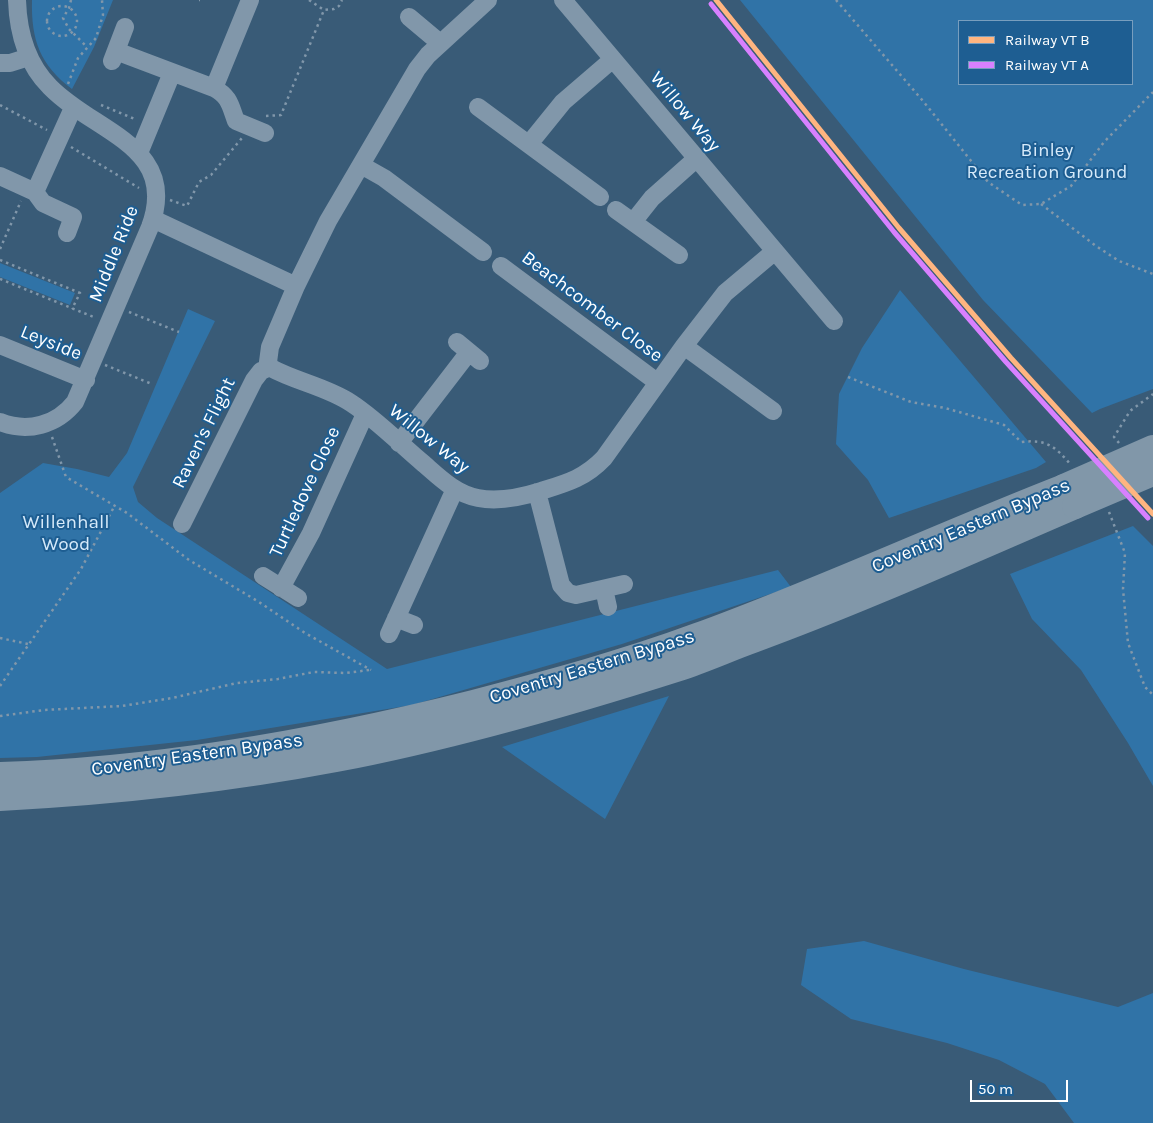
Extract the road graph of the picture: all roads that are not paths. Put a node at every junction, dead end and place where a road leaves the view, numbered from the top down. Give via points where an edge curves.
1 (16, 0) edge
2 (250, 0) edge
3 (488, 0) edge
4 (563, 0) edge
5 (409, 18) dead end
6 (126, 27) dead end
7 (440, 43) junction
8 (29, 57) junction
9 (613, 59) junction
10 (0, 63) edge
11 (172, 73) junction
12 (214, 88) junction
13 (478, 106) dead end
14 (73, 108) junction
15 (265, 133) dead end
16 (529, 144) junction
17 (139, 153) junction
18 (697, 158) junction
19 (361, 165) junction
20 (0, 176) edge
21 (31, 190) junction
22 (600, 197) dead end
23 (616, 210) dead end
24 (153, 219) junction
25 (633, 222) junction
26 (67, 233) dead end
27 (775, 251) junction
28 (483, 252) dead end
29 (679, 255) dead end
30 (501, 266) dead end
31 (296, 286) junction
32 (834, 321) dead end
33 (0, 345) edge
34 (684, 346) junction
35 (469, 352) dead end
36 (270, 367) junction
37 (86, 380) junction
38 (657, 382) junction
39 (772, 411) dead end
40 (365, 414) junction
41 (0, 422) edge
42 (399, 443) junction
43 (1153, 448) edge
44 (1153, 474) edge
45 (455, 489) junction
46 (537, 492) junction
47 (1070, 497) junction
48 (183, 524) dead end
49 (263, 576) dead end
50 (624, 584) dead end
51 (281, 588) junction
52 (604, 588) junction
53 (298, 598) dead end
54 (608, 607) dead end
55 (414, 625) dead end
56 (0, 775) edge
57 (0, 798) edge

1 - 8 street, Middle Ride via 20,34
2 - 12 street
3 - 7 street
4 - 9 street, Willow Way
5 - 7 street
6 - 11 street via 114,56
7 - 19 street via 417,69
8 - 10 street
8 - 14 street, Middle Ride via 48,86
9 - 16 street via 563,102
9 - 18 street, Willow Way
11 - 12 street
11 - 17 street
12 - 15 street via 229,100 236,121
13 - 16 street
14 - 17 street, Middle Ride
14 - 21 street
16 - 22 street
17 - 24 street, Middle Ride via 152,172 158,195
18 - 25 street via 652,198
18 - 27 street, Willow Way
19 - 28 street via 384,178
19 - 31 street via 328,221
20 - 21 street
21 - 26 street via 43,204 73,217
23 - 25 street
24 - 31 street
24 - 37 street, Middle Ride
25 - 29 street
27 - 32 street, Willow Way
27 - 34 street, Willow Way via 725,293
30 - 38 street, Beachcomber Close
31 - 36 street via 270,347
33 - 37 street, Leyside
34 - 38 street, Willow Way
34 - 39 street
35 - 42 street
36 - 40 street, Willow Way via 338,395
36 - 48 street, Raven's Flight via 261,371 254,380
37 - 41 street, Middle Ride via 70,408 47,424 28,428
38 - 46 street, Willow Way via 595,467 577,479
40 - 42 street, Willow Way
40 - 51 street, Turtledove Close via 311,533
42 - 45 street, Willow Way
43 - 47 highway, Coventry Eastern Bypass, bridge
44 - 47 highway, Coventry Eastern Bypass, bridge
45 - 46 street, Willow Way via 487,499
45 - 55 street via 393,626
46 - 52 street via 563,588 568,594 576,595
47 - 56 highway, Coventry Eastern Bypass via 986,518 836,583 722,627 572,678 313,740 138,766
47 - 57 highway, Coventry Eastern Bypass via 820,615 680,667 513,717 381,749 252,773 168,785
49 - 51 street, Turtledove Close
50 - 52 street
51 - 53 street, Turtledove Close
52 - 54 street

